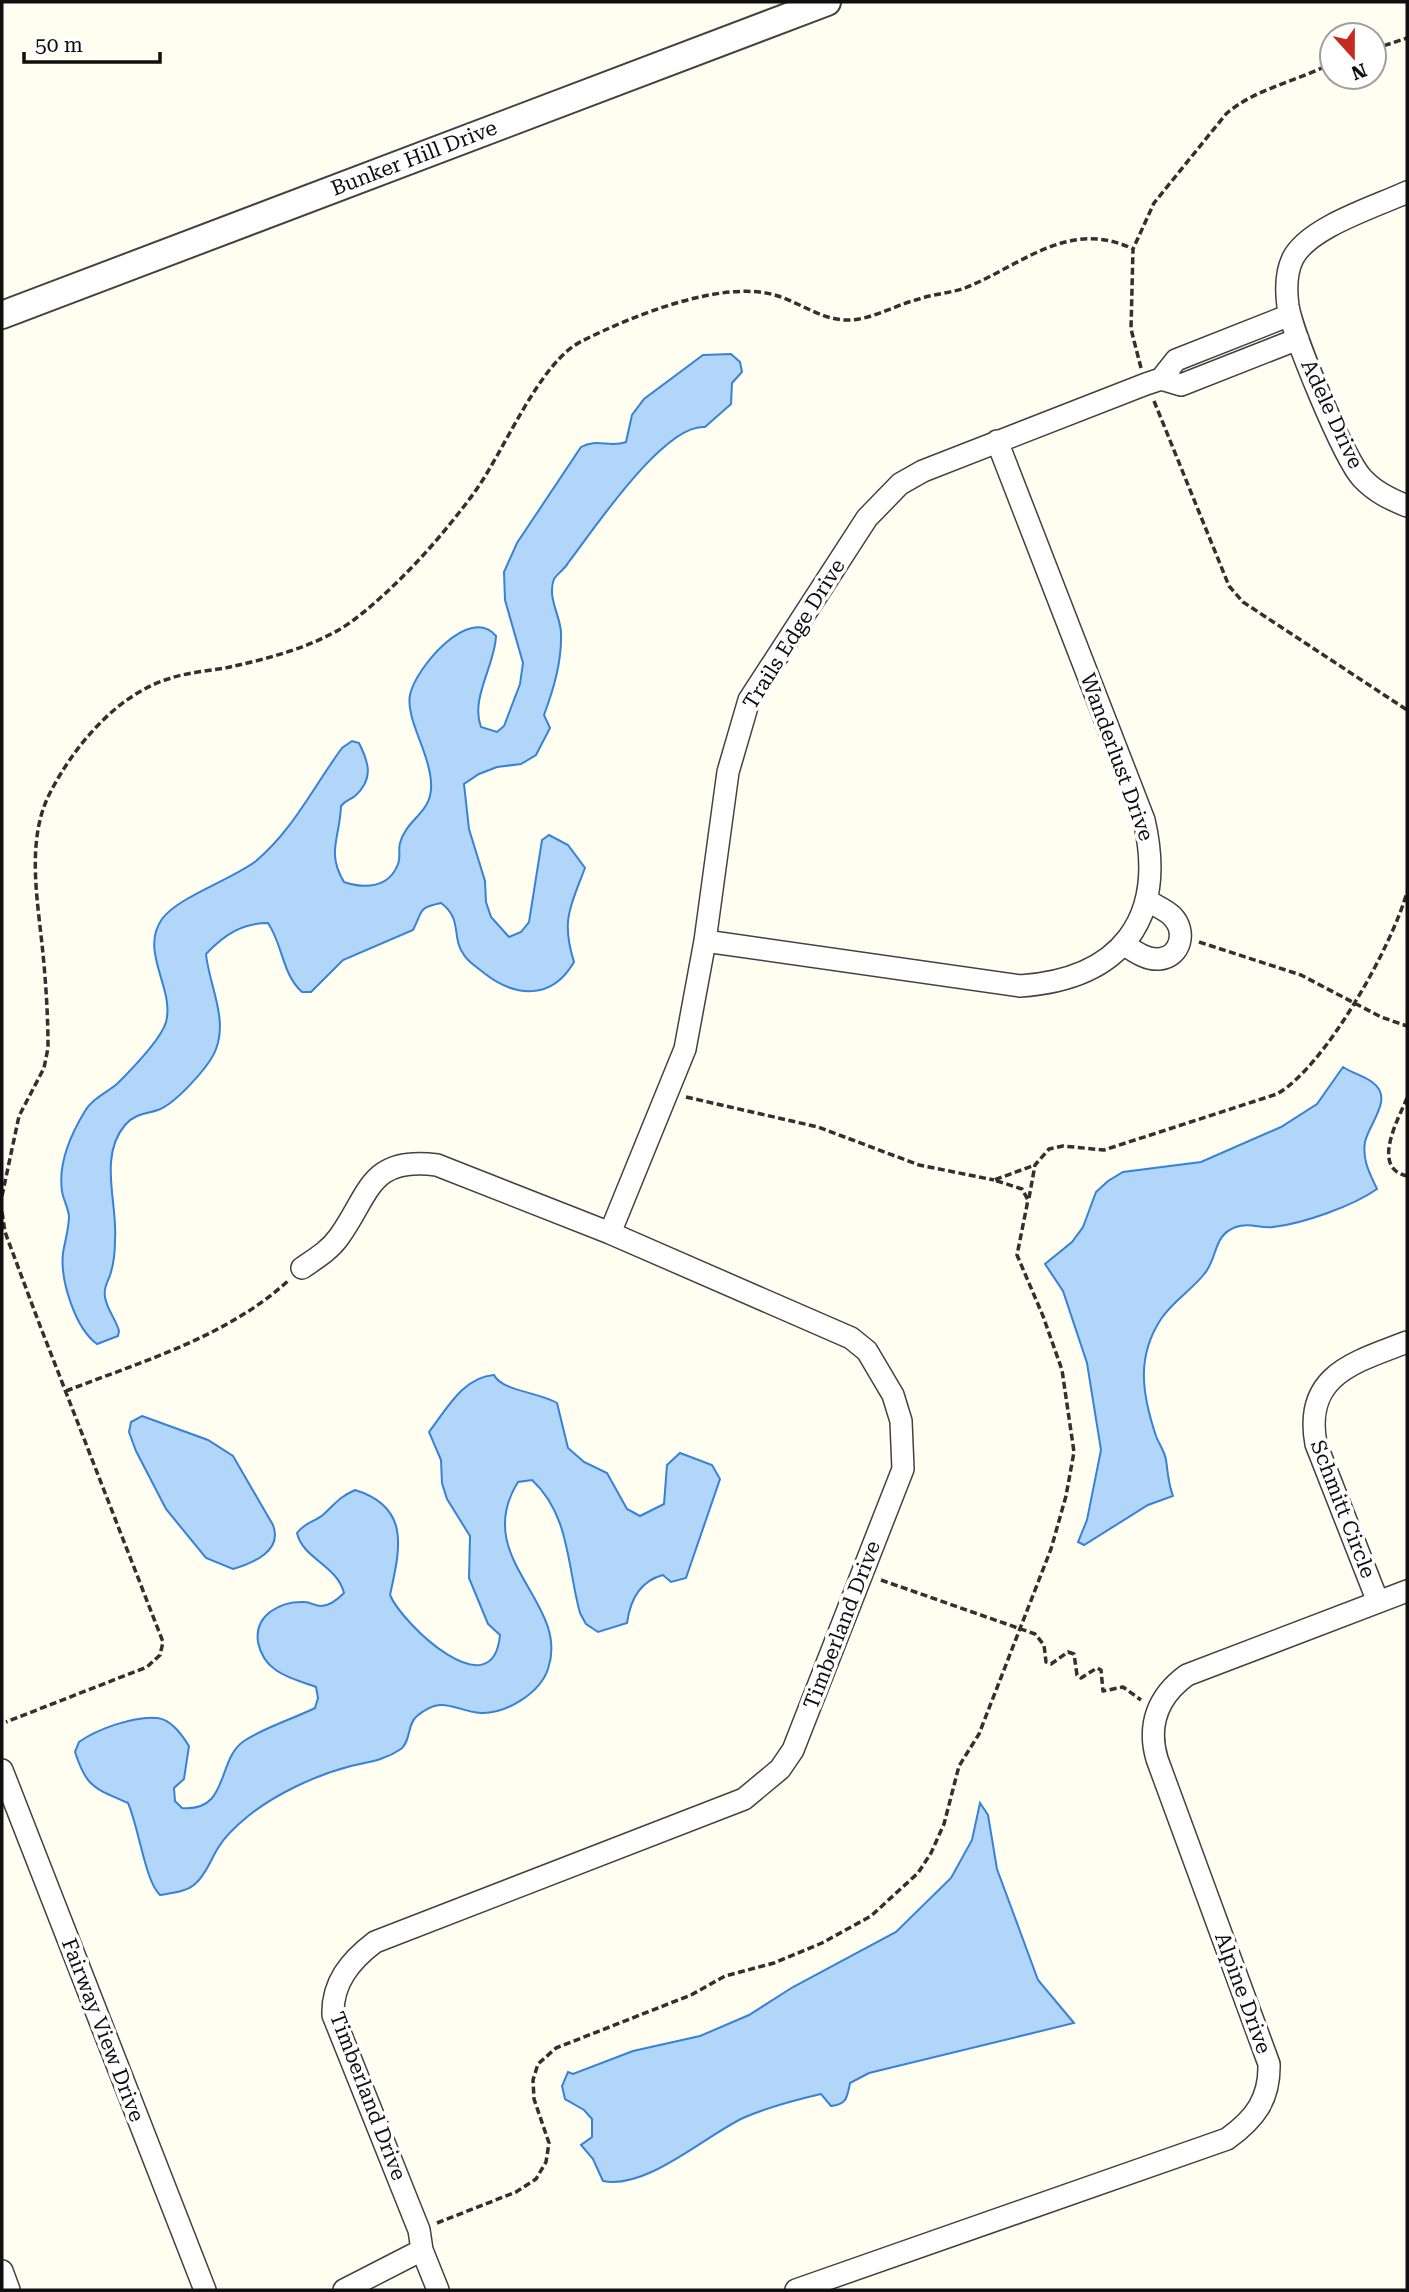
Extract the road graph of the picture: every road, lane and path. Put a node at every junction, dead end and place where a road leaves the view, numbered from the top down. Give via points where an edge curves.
1 (827, 2) edge
2 (1407, 38) edge
3 (1388, 44) edge
4 (1318, 70) edge
5 (1407, 192) edge
6 (1133, 249) junction
7 (1290, 314) junction
8 (2, 315) edge
9 (1298, 339) junction
10 (1154, 382) junction
11 (998, 441) junction
12 (1407, 506) edge
13 (1407, 710) edge
14 (1407, 892) edge
15 (1149, 901) junction
16 (1181, 936) junction
17 (705, 941) junction
18 (1123, 944) junction
19 (1353, 1004) junction
20 (1407, 1026) edge
21 (668, 1093) junction
22 (1407, 1098) edge
23 (1035, 1165) junction
24 (1407, 1176) edge
25 (994, 1180) junction
26 (2, 1196) edge
27 (1028, 1200) junction
28 (2, 1212) edge
29 (610, 1233) junction
30 (302, 1268) joint
31 (1407, 1342) edge
32 (66, 1391) junction
33 (863, 1573) junction
34 (1407, 1591) edge
35 (1378, 1602) junction
36 (1020, 1627) junction
37 (1157, 1712) junction
38 (6, 1722) dead end
39 (2, 1770) edge
40 (432, 2225) dead end
41 (424, 2253) junction
42 (2, 2271) edge
43 (9, 2290) edge
44 (205, 2290) edge
45 (344, 2290) edge
46 (438, 2290) edge
47 (796, 2290) edge

1 - 8 street, Bunker Hill Drive
2 - 3 path
4 - 6 path via 1238,103 1226,114 1154,203
5 - 7 street, Adele Drive via 1311,236 1293,258 1287,280
6 - 10 path via 1131,329 1135,351
6 - 26 path via 1102,237 1084,237 1008,264 960,290 855,320 814,313 756,291 724,291 699,295 595,335 556,360 475,492 417,562 353,621 269,657 168,679 127,701 80,748 42,811 36,872 48,1048 44,1068 19,1116
7 - 9 street, Adele Drive
7 - 10 street, Trails Edge Drive via 1176,360
9 - 10 street, Trails Edge Drive via 1181,384
9 - 12 street, Adele Drive via 1361,477 1383,496
10 - 11 street, Trails Edge Drive
10 - 13 path via 1229,586 1243,602
11 - 15 street, Wanderlust Drive via 1144,820 1150,845
11 - 17 street, Trails Edge Drive via 900,484 867,518 749,700 728,772
14 - 19 path via 1386,944
15 - 16 street via 1172,916
15 - 18 street
16 - 18 street via 1178,948 1158,960
16 - 19 path via 1301,975
17 - 18 street via 1020,986 1068,978
17 - 21 street, Trails Edge Drive via 685,1049
19 - 20 path
19 - 23 path via 1309,1067 1277,1094 1104,1150 1049,1149
21 - 25 path via 818,1127 919,1165
21 - 29 street, Trails Edge Drive
22 - 24 path via 1387,1150 1400,1175
23 - 25 path
23 - 27 path
25 - 27 path via 1022,1189
27 - 36 path via 1017,1255 1062,1370 1074,1452 1051,1549
28 - 32 path via 5,1232
29 - 30 street, Timberland Drive via 437,1165 420,1163 384,1172 368,1185 339,1238
29 - 33 street, Timberland Drive via 831,1329 867,1351 893,1395 904,1446 903,1469
30 - 32 path via 275,1292 199,1339
31 - 35 street, Schmitt Circle via 1335,1374 1321,1396 1314,1420 1316,1444
32 - 38 path via 159,1627 162,1649 147,1667
33 - 36 path
33 - 41 street, Timberland Drive via 793,1749 763,1786 744,1799 375,1942 348,1965 332,2000 333,2015 419,2230
34 - 35 street
35 - 37 street via 1186,1675 1169,1689
36 - 37 path via 1041,1638 1046,1662 1051,1664 1068,1652 1074,1654 1081,1678 1097,1668 1103,1691 1123,1687
36 - 40 path via 979,1734 959,1766 936,1843 918,1873 871,1916 822,1943 774,1963 724,1976 691,1995 556,2048 538,2064 533,2080 534,2099 549,2143 547,2162 536,2179 516,2192
37 - 47 street, Alpine Drive via 1153,1732 1157,1759 1265,2049 1270,2081 1263,2104 1248,2124 1227,2139
39 - 44 street, Fairway View Drive
41 - 45 street
41 - 46 street
42 - 43 street

